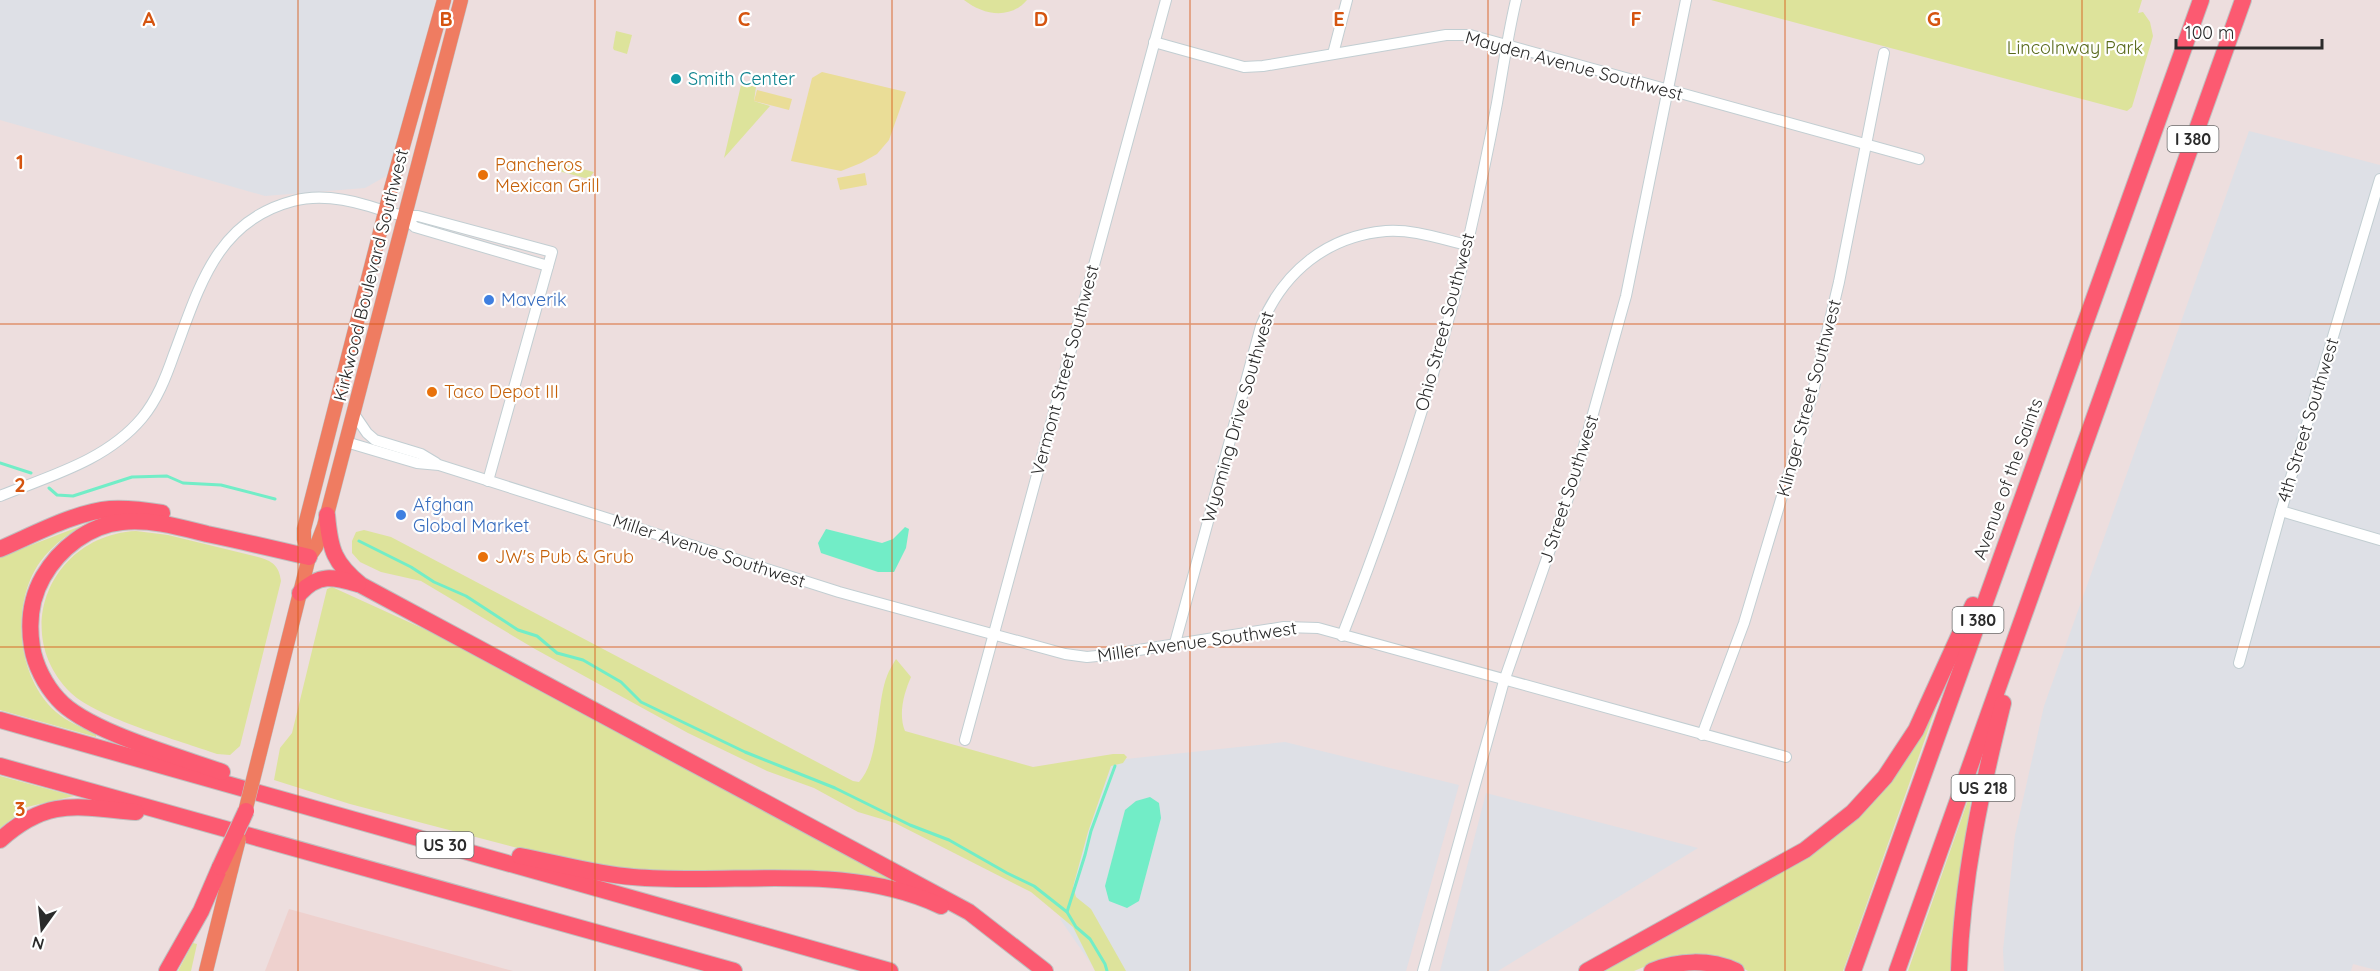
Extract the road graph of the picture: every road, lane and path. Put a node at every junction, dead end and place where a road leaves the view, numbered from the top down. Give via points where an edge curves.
1 (444, 0) edge
2 (461, 0) edge
3 (1166, 0) edge
4 (1347, 0) edge
5 (1516, 0) edge
6 (1686, 0) edge
7 (2201, 0) edge
8 (2243, 0) edge
9 (1154, 42) junction
10 (1505, 45) junction
11 (1884, 53) dead end
12 (1333, 54) junction
13 (1667, 90) junction
14 (1866, 144) junction
15 (1919, 159) dead end
16 (2379, 186) edge
17 (386, 211) junction
18 (404, 217) junction
19 (1467, 245) junction
20 (548, 266) junction
21 (338, 394) junction
22 (354, 414) junction
23 (346, 442) junction
24 (439, 465) junction
25 (488, 481) junction
26 (2024, 492) junction
27 (0, 496) edge
28 (2281, 511) junction
29 (327, 515) junction
30 (2380, 540) edge
31 (0, 549) edge
32 (309, 557) junction
33 (362, 585) junction
34 (300, 592) junction
35 (2028, 608) junction
36 (993, 635) junction
37 (1342, 636) junction
38 (1175, 644) junction
39 (2239, 663) dead end
40 (1504, 681) junction
41 (0, 720) edge
42 (1702, 735) junction
43 (965, 740) dead end
44 (1786, 757) dead end
45 (0, 766) edge
46 (246, 811) joint
47 (173, 815) junction
48 (350, 819) junction
49 (416, 837) junction
50 (0, 840) edge
51 (225, 869) junction
52 (986, 926) junction
53 (663, 951) junction
54 (167, 971) edge
55 (206, 971) edge
56 (715, 971) edge
57 (734, 971) edge
58 (890, 971) edge
59 (1045, 971) edge
60 (1423, 971) edge
61 (1587, 971) edge
62 (1652, 971) edge
63 (1736, 971) edge
64 (1853, 971) edge
65 (1897, 971) edge
66 (1959, 971) edge

1 - 17 main road, Kirkwood Boulevard Southwest
2 - 18 main road, Kirkwood Boulevard Southwest
3 - 9 street, Vermont Street Southwest
4 - 12 street
5 - 10 street, Ohio Street Southwest
6 - 13 street, J Street Southwest
7 - 26 highway, Avenue of the Saints / I 380
8 - 35 highway, I 380
9 - 12 street, Mayden Avenue Southwest via 1244,67
9 - 36 street, Vermont Street Southwest
10 - 12 street, Mayden Avenue Southwest via 1470,35 1446,35
10 - 13 street, Mayden Avenue Southwest
10 - 19 street, Ohio Street Southwest
11 - 14 street, Klinger Street Southwest
13 - 14 street, Mayden Avenue Southwest
13 - 40 street, J Street Southwest via 1646,209 1601,389 1575,478
14 - 15 street, Mayden Avenue Southwest
14 - 42 street, Klinger Street Southwest via 1812,396 1744,623
16 - 28 street, 4th Street Southwest
17 - 18 street
17 - 21 main road, Kirkwood Boulevard Southwest
17 - 27 street via 350,201 310,198 279,206 249,222 227,241 207,270 161,389 142,418 127,434 83,463
18 - 20 street via 415,227
18 - 20 street via 418,216 552,252
18 - 22 main road, Kirkwood Boulevard Southwest
19 - 37 street, Ohio Street Southwest via 1444,341 1406,463
19 - 38 street, Wyoming Drive Southwest via 1413,233 1387,231 1358,236 1305,262 1271,303
20 - 25 street
21 - 23 main road via 338,429
21 - 32 main road, Kirkwood Boulevard Southwest via 304,529
22 - 23 main road, Kirkwood Boulevard Southwest
22 - 24 street, Miller Avenue Southwest via 375,440 421,454
23 - 24 street, Miller Avenue Southwest via 417,464
23 - 29 main road, Kirkwood Boulevard Southwest
24 - 25 street, Miller Avenue Southwest
25 - 36 street, Miller Avenue Southwest via 839,592
26 - 61 highway via 1920,721 1870,795 1805,850
26 - 64 highway, Avenue of the Saints / I 380
28 - 30 street
28 - 39 street, 4th Street Southwest
29 - 32 main road, Kirkwood Boulevard Southwest via 321,537
29 - 33 highway via 332,551 344,571
31 - 32 highway via 87,514 138,509 216,526
32 - 34 main road, Kirkwood Boulevard Southwest
32 - 48 highway via 148,521 97,528 76,540 48,568 32,604 30,638 43,679 58,700 81,718
33 - 34 highway via 324,578 311,582
33 - 52 highway via 930,890
34 - 46 main road, Kirkwood Boulevard Southwest, bridge
35 - 65 highway, I 380
35 - 66 highway, US 218 via 1977,816
36 - 38 street, Miller Avenue Southwest via 1087,657
36 - 43 street, Vermont Street Southwest
37 - 38 street, Miller Avenue Southwest via 1300,626
37 - 40 street, Miller Avenue Southwest
40 - 42 street, Miller Avenue Southwest
40 - 60 street, J Street Southwest
41 - 48 highway, US 30
42 - 44 street, Miller Avenue Southwest
45 - 47 highway, US 30
46 - 51 highway, bridge
47 - 50 highway via 72,807 44,811 18,824
47 - 53 highway, US 30
48 - 49 highway, US 30
49 - 52 highway via 631,877 844,880 897,891
49 - 58 highway, US 30
51 - 54 highway
51 - 55 main road
52 - 59 highway
53 - 56 highway
53 - 57 highway, US 30
62 - 63 highway via 1706,962

